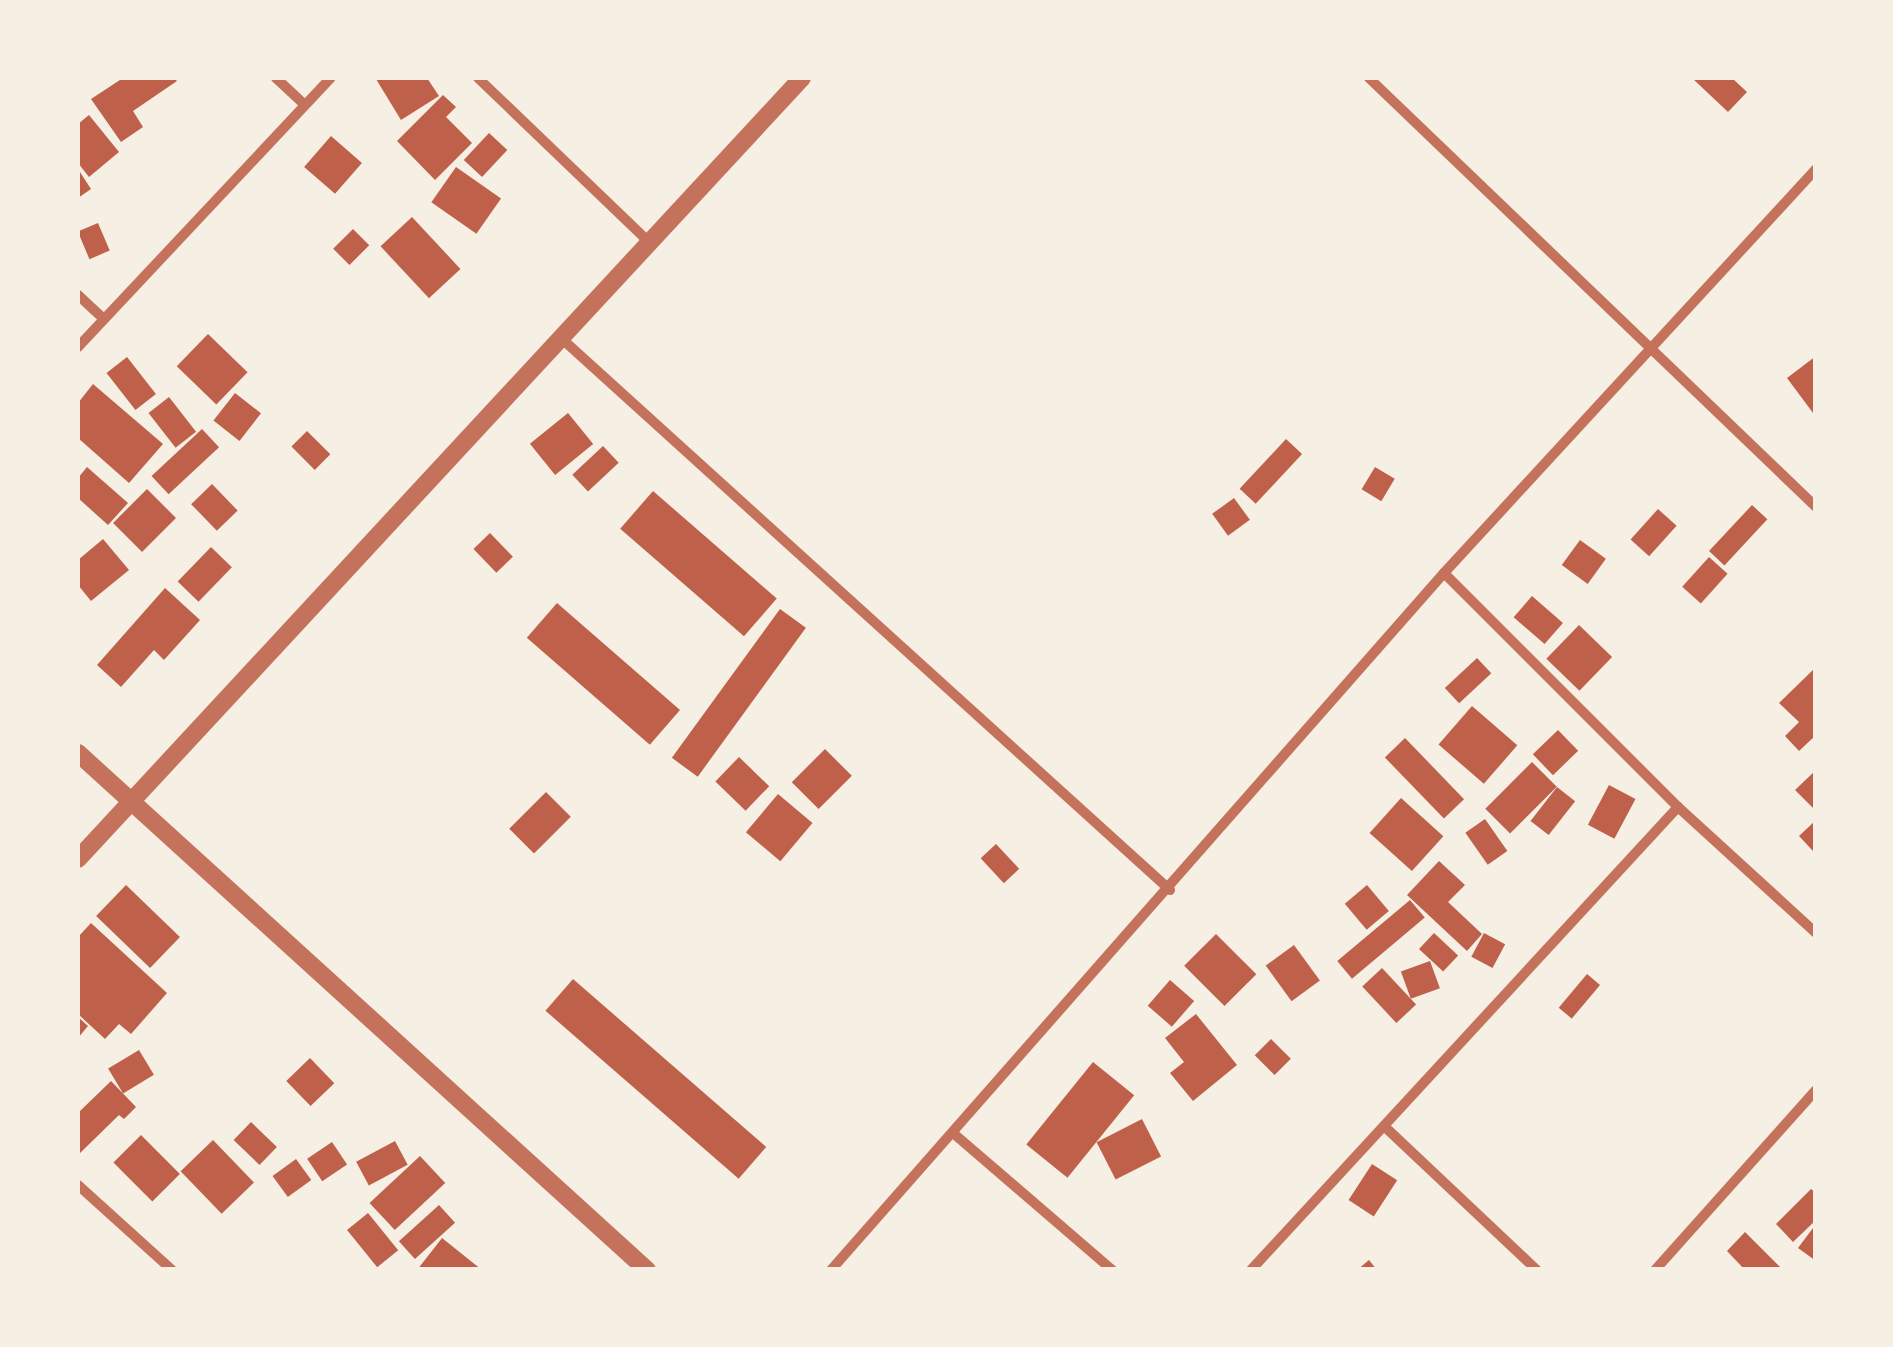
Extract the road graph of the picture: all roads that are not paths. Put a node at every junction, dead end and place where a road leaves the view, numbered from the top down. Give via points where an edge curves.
1 (276, 78) edge
2 (331, 78) edge
3 (478, 78) edge
4 (802, 78) edge
5 (1369, 78) edge
6 (304, 104) junction
7 (1816, 169) edge
8 (649, 242) junction
9 (78, 295) edge
10 (102, 318) junction
11 (561, 338) junction
12 (78, 347) edge
13 (1649, 347) junction
14 (1816, 506) edge
15 (1444, 573) junction
16 (78, 753) edge
17 (130, 799) junction
18 (1678, 807) junction
19 (78, 859) edge
20 (1170, 890) junction
21 (1816, 933) edge
22 (1816, 1090) edge
23 (1384, 1126) junction
24 (953, 1133) junction
25 (78, 1185) edge
26 (172, 1270) edge
27 (647, 1270) edge
28 (831, 1270) edge
29 (1112, 1270) edge
30 (1251, 1270) edge
31 (1537, 1270) edge
32 (1655, 1270) edge

1 - 6 street
2 - 6 street
3 - 8 street
4 - 8 street
5 - 13 street
6 - 10 street
7 - 13 street
8 - 11 street
9 - 10 street
10 - 12 street
11 - 17 street
11 - 20 street
13 - 14 street
13 - 15 street
15 - 18 street
15 - 20 street
16 - 17 street
17 - 19 street
17 - 27 street
18 - 21 street
18 - 23 street
20 - 24 street
22 - 32 street
23 - 30 street
23 - 31 street
24 - 28 street
24 - 29 street
25 - 26 street

